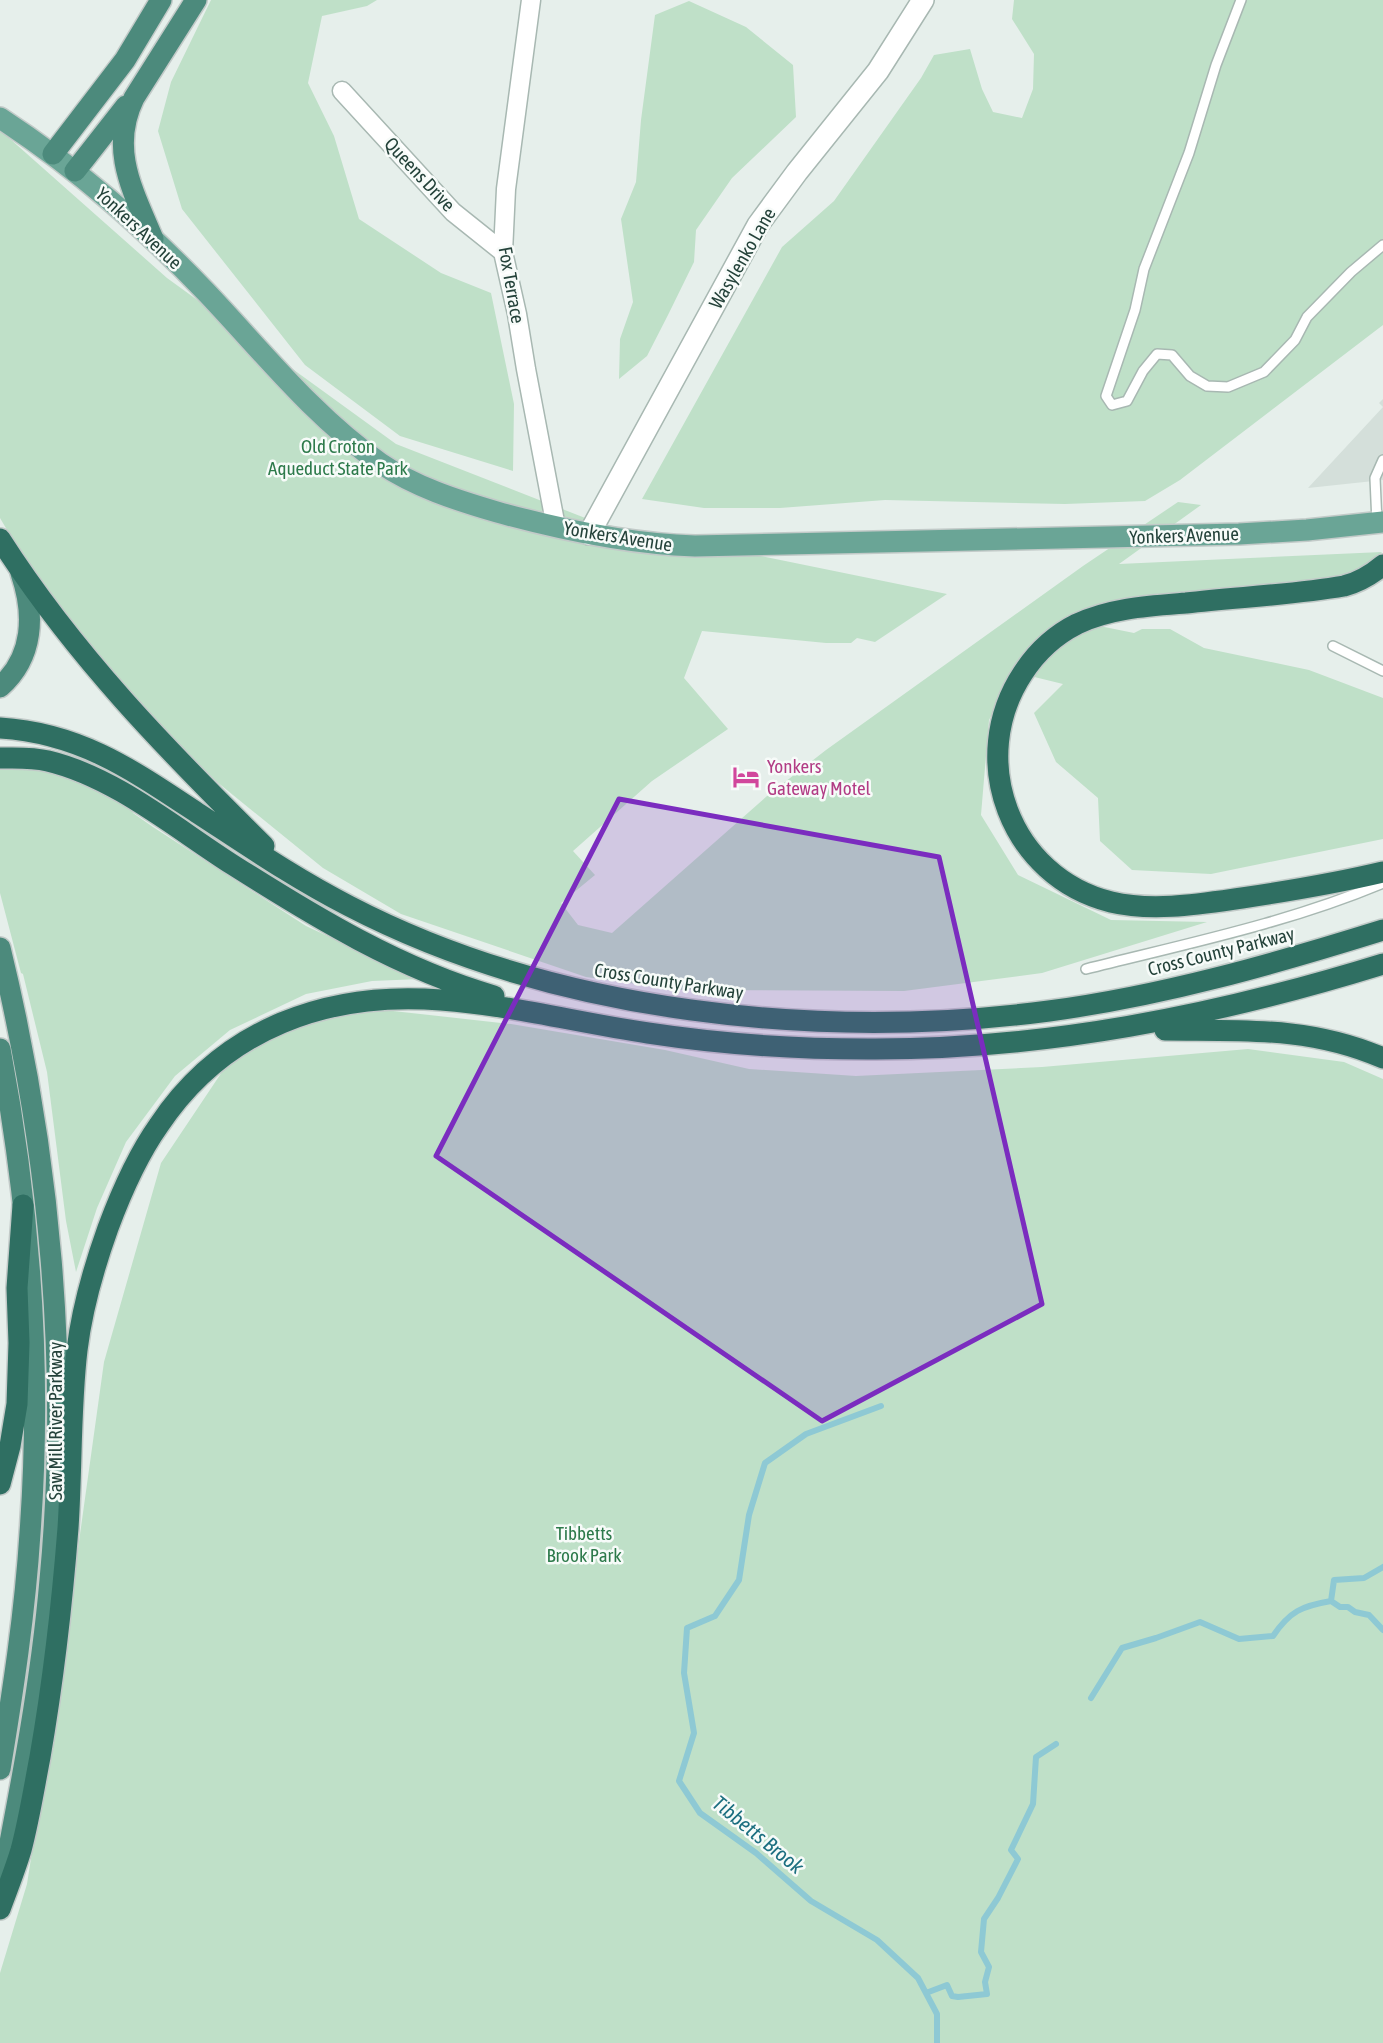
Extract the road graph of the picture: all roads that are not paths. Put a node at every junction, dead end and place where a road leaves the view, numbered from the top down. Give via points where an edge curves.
1 (161, 0) edge
2 (195, 0) edge
3 (531, 0) edge
4 (923, 0) edge
5 (1241, 0) edge
6 (146, 79) junction
7 (342, 91) dead end
8 (0, 118) edge
9 (53, 154) junction
10 (75, 171) junction
11 (153, 239) junction
12 (1383, 246) edge
13 (503, 252) junction
14 (1383, 460) edge
15 (1379, 477) edge
16 (1380, 523) edge
17 (556, 527) junction
18 (589, 534) junction
19 (0, 539) edge
20 (1383, 565) edge
21 (20, 571) junction
22 (1333, 646) dead end
23 (1383, 671) edge
24 (0, 687) edge
25 (0, 728) edge
26 (0, 758) edge
27 (1383, 872) edge
28 (296, 877) junction
29 (1383, 883) edge
30 (1383, 930) edge
31 (0, 948) edge
32 (1383, 964) edge
33 (1086, 970) dead end
34 (579, 1021) junction
35 (1117, 1029) junction
36 (0, 1049) edge
37 (1383, 1058) edge
38 (23, 1206) junction
39 (0, 1484) edge
40 (0, 1769) edge
41 (0, 1894) edge
42 (0, 1909) edge

1 - 9 highway via 125,60
2 - 6 highway
3 - 13 street, Fox Terrace via 506,189
4 - 18 street, Wasylenko Lane via 878,71 758,225
5 - 12 lane via 1144,269 1106,396 1112,405 1127,401 1157,354 1172,355 1190,376 1207,386 1228,387 1264,372 1294,340 1307,317
6 - 10 highway
6 - 11 highway via 127,112 123,144 132,187
7 - 13 street, Queens Drive via 453,212
8 - 9 main road, Yonkers Avenue
9 - 10 main road, Yonkers Avenue
10 - 11 main road, Yonkers Avenue
11 - 17 main road, Yonkers Avenue via 303,396 382,464 442,495
13 - 17 street, Fox Terrace
14 - 15 lane
15 - 16 lane
16 - 18 main road, Yonkers Avenue via 1239,534 731,547 653,545
17 - 18 main road, Yonkers Avenue
19 - 21 highway
20 - 27 highway via 1344,586 1137,607 1075,625 1046,646 1016,683 1000,732 997,763 1010,817 1024,842 1052,872 1109,901 1155,906 1208,902
21 - 24 highway via 29,605 28,645 20,664
21 - 28 highway via 123,702
22 - 23 lane
25 - 28 highway, Cross County Parkway via 44,733 111,759
26 - 34 highway via 47,761 90,775 369,946 466,987
28 - 30 highway, Cross County Parkway via 412,936 517,973 647,1003 788,1018 933,1020 1072,1007 1231,973
29 - 33 lane via 1297,914
31 - 41 highway, Saw Mill River Parkway via 27,1072 44,1189 52,1271 57,1429 54,1533 42,1650
32 - 35 highway via 1220,1009
34 - 35 highway via 684,1038 839,1049 983,1046
34 - 42 highway via 436,999 382,999 330,1006 280,1023 234,1049 194,1083 161,1121 115,1211 83,1318 53,1673 21,1850
35 - 37 highway via 1290,1033 1337,1041
36 - 38 highway, Saw Mill River Parkway
38 - 39 highway via 17,1288 17,1404
38 - 40 highway, Saw Mill River Parkway via 34,1352 32,1496 20,1640

